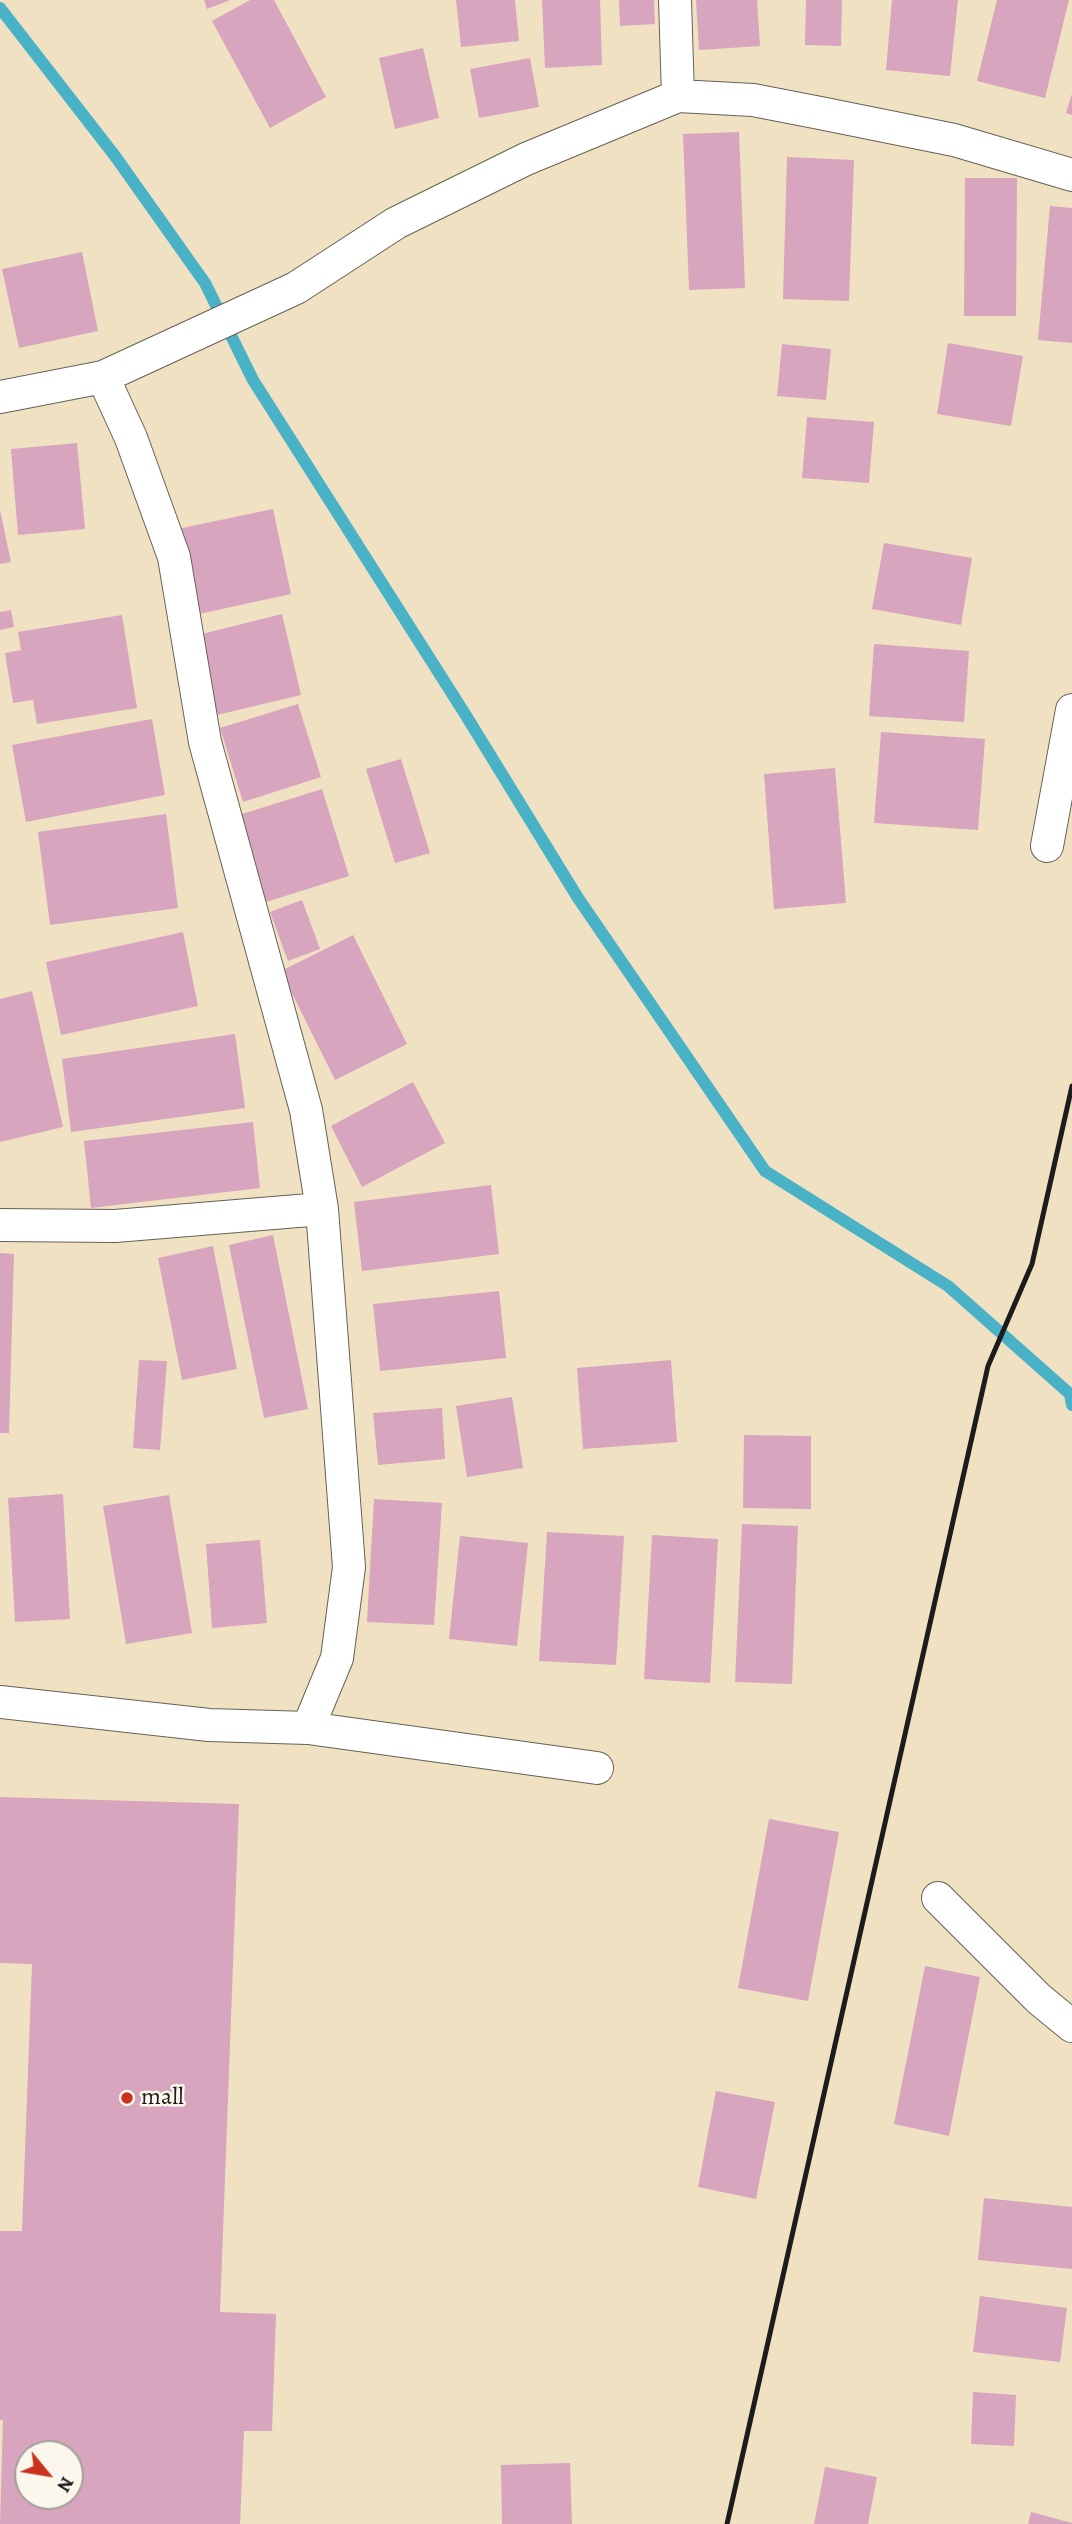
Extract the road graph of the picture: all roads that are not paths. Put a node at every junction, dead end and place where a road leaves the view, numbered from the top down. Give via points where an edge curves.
1 (675, 0) edge
2 (678, 96) junction
3 (1072, 175) edge
4 (103, 377) junction
5 (0, 397) edge
6 (1072, 710) edge
7 (1047, 846) dead end
8 (322, 1209) junction
9 (0, 1225) edge
10 (0, 1702) edge
11 (308, 1728) junction
12 (597, 1768) dead end
13 (938, 1898) dead end
14 (1072, 2026) edge

1 - 2 street
2 - 3 street via 753,100 847,118 954,140
2 - 4 street via 526,159 396,223 296,288
4 - 5 street
4 - 8 street via 131,438 174,557 205,742 306,1110
6 - 7 street
8 - 9 street via 115,1226
8 - 11 street via 349,1567 337,1658
10 - 11 street via 209,1725
11 - 12 street
13 - 14 street

